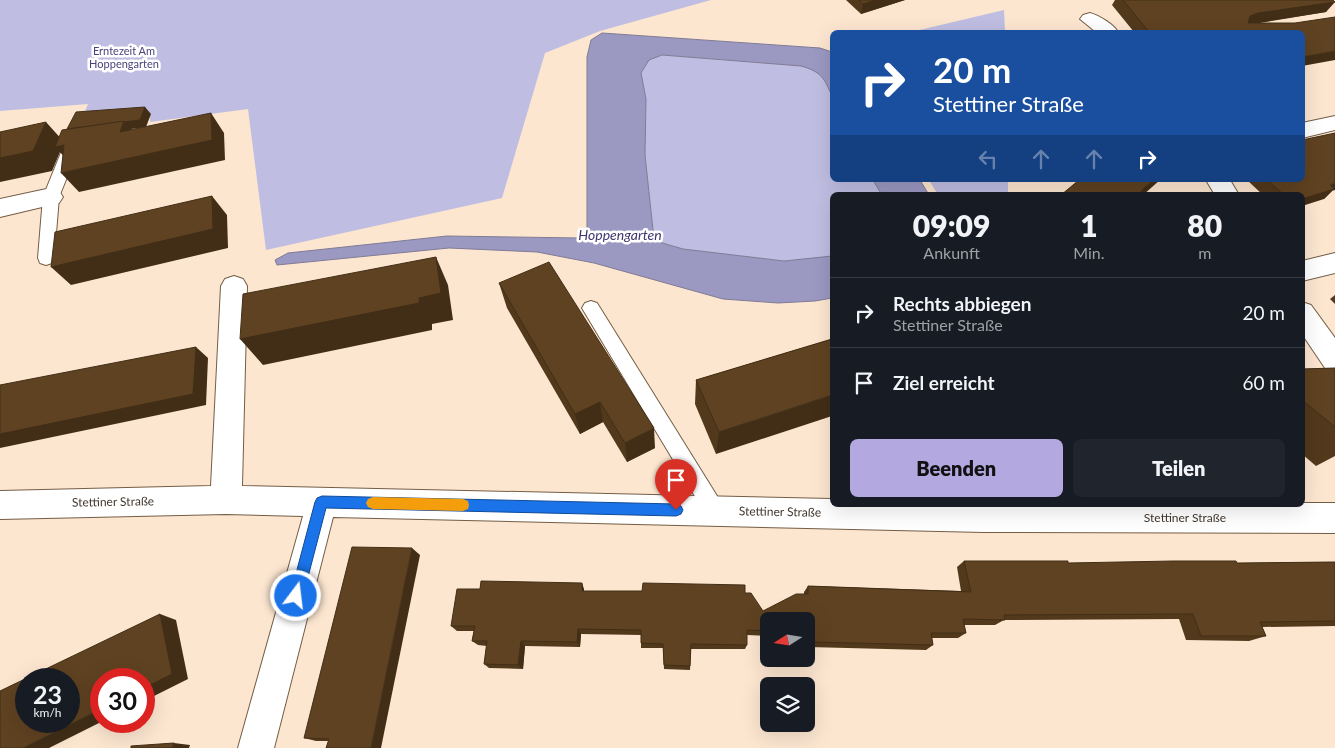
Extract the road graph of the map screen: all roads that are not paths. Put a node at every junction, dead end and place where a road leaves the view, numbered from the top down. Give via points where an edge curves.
1 (1090, 19) dead end
2 (1105, 30) edge
3 (1335, 123) edge
4 (1305, 130) edge
5 (82, 142) edge
6 (51, 197) junction
7 (0, 208) edge
8 (46, 258) dead end
9 (1335, 263) edge
10 (1305, 270) edge
11 (234, 286) dead end
12 (591, 308) dead end
13 (1305, 316) edge
14 (1335, 360) edge
15 (226, 500) junction
16 (322, 502) junction
17 (0, 505) edge
18 (715, 511) junction
19 (1335, 518) edge
20 (256, 748) edge

1 - 2 street
3 - 4 street
5 - 6 lane via 72,144
6 - 7 street
6 - 8 lane
9 - 10 street
11 - 15 street via 237,450
12 - 18 lane
13 - 14 street
15 - 16 street, Stettiner Straße
15 - 17 street, Stettiner Straße
16 - 18 street, Stettiner Straße
16 - 20 street
18 - 19 street, Stettiner Straße via 984,517

